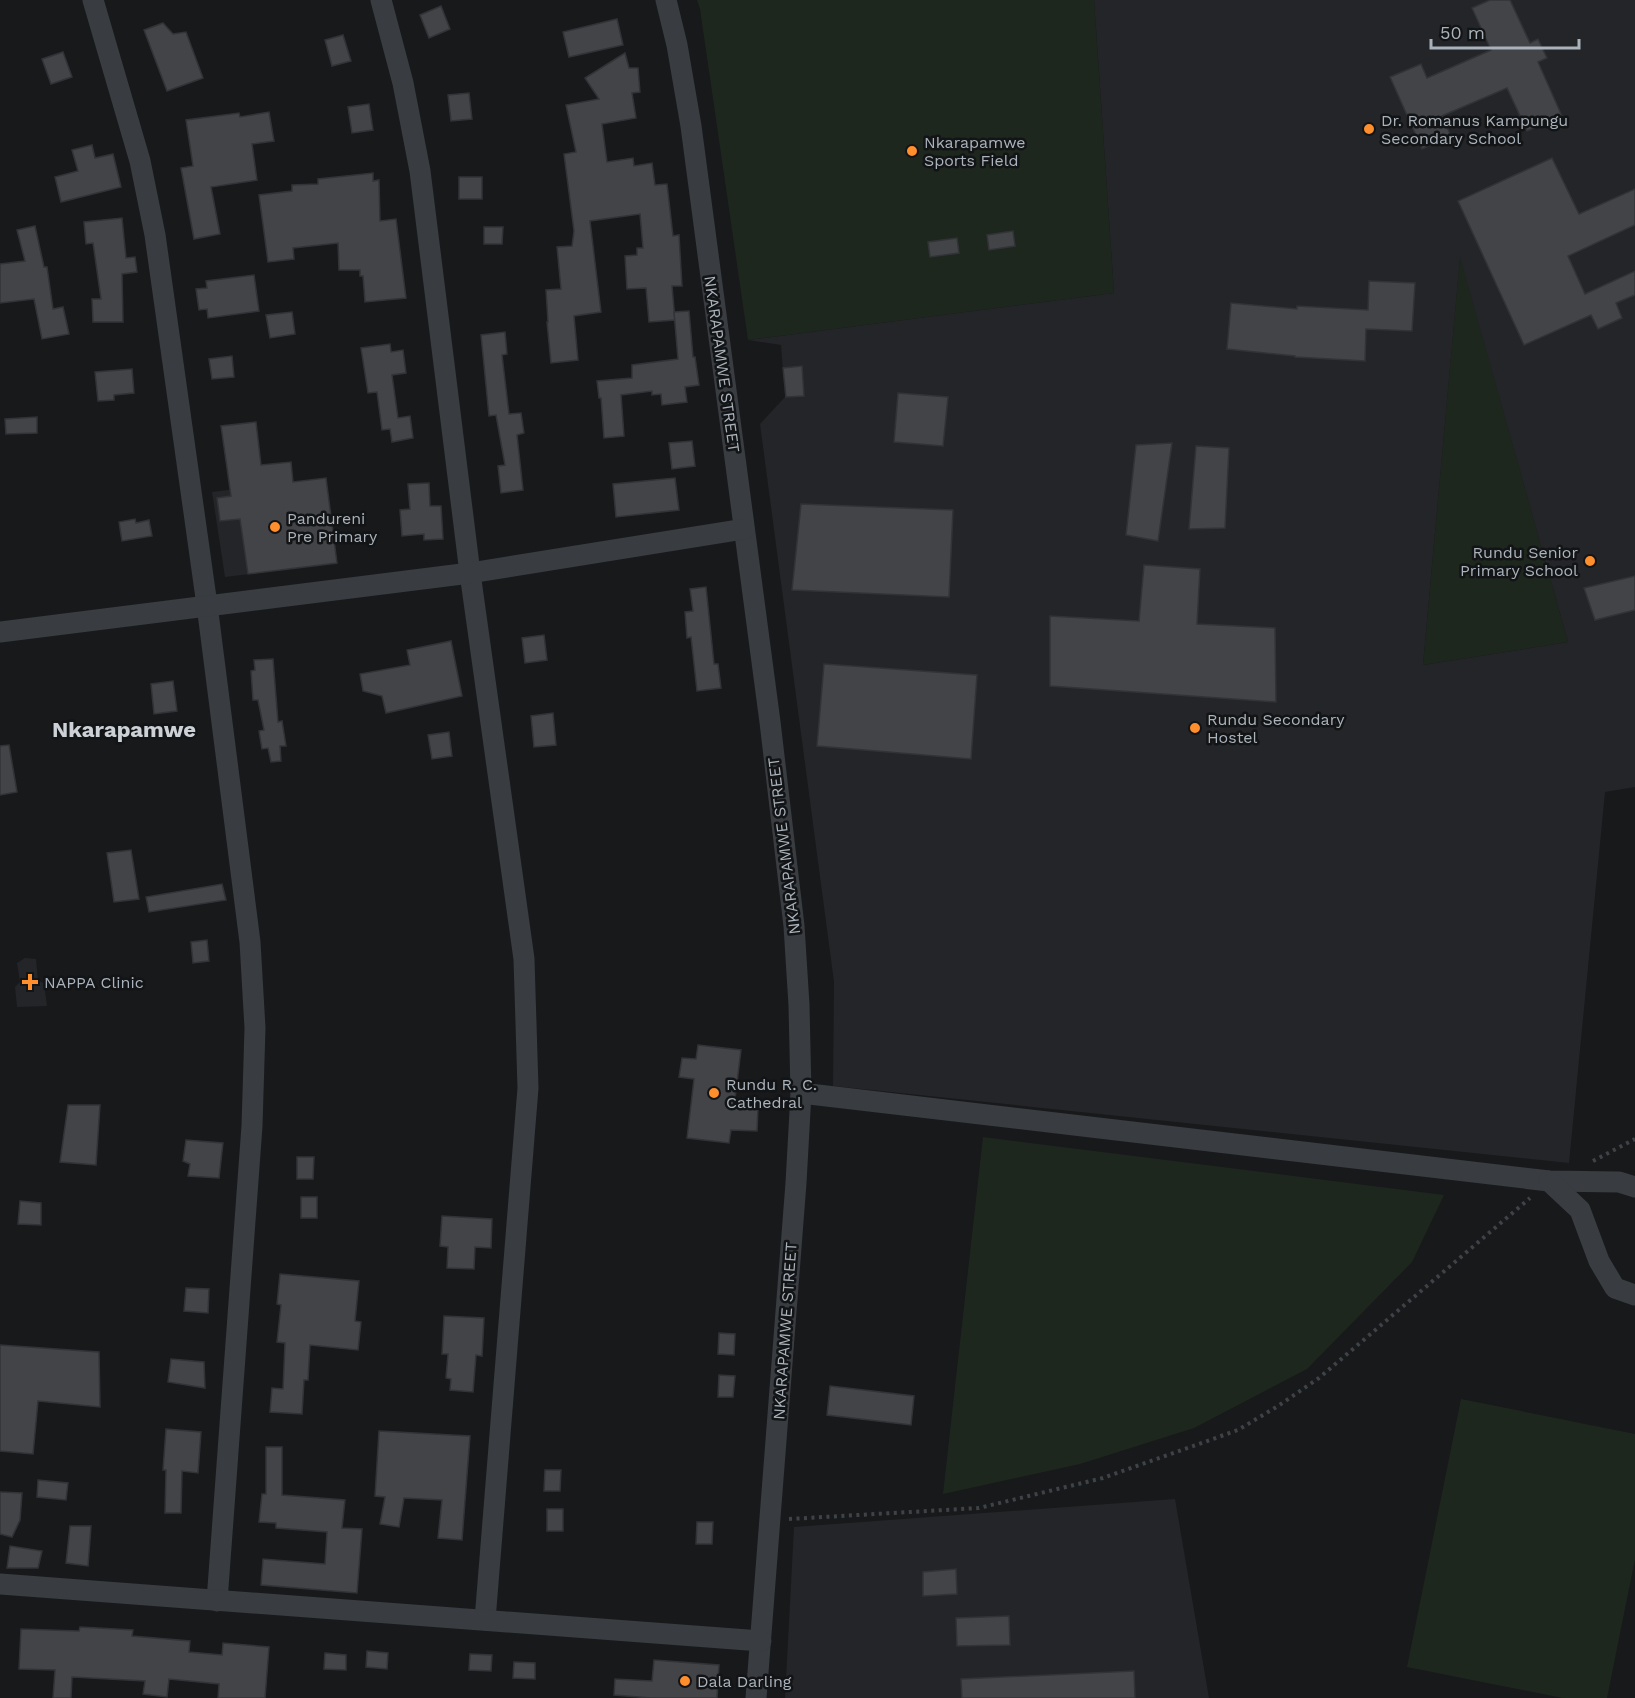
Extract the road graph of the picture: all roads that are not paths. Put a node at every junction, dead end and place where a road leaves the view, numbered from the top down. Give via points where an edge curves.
1 (93, 0) edge
2 (381, 0) edge
3 (666, 0) edge
4 (744, 529) junction
5 (470, 573) junction
6 (207, 605) junction
7 (0, 632) edge
8 (801, 1093) junction
9 (1549, 1181) junction
10 (1635, 1187) edge
11 (1635, 1295) edge
12 (0, 1584) edge
13 (217, 1601) junction
14 (485, 1620) junction
15 (761, 1641) junction
16 (756, 1698) edge

1 - 6 street via 140,161 155,235
2 - 5 street via 420,171
3 - 4 street, NKARAPAMWE STREET via 690,126
4 - 5 street
4 - 8 street, NKARAPAMWE STREET via 794,926
5 - 6 street
5 - 14 street via 524,959 528,1088
6 - 7 street
6 - 13 street via 249,942 255,1028 252,1138
8 - 9 street
8 - 15 street, NKARAPAMWE STREET
9 - 10 street via 1620,1182
9 - 11 street via 1580,1210 1599,1261 1615,1288
12 - 13 street
13 - 14 street
14 - 15 street
15 - 16 street, NKARAPAMWE STREET

